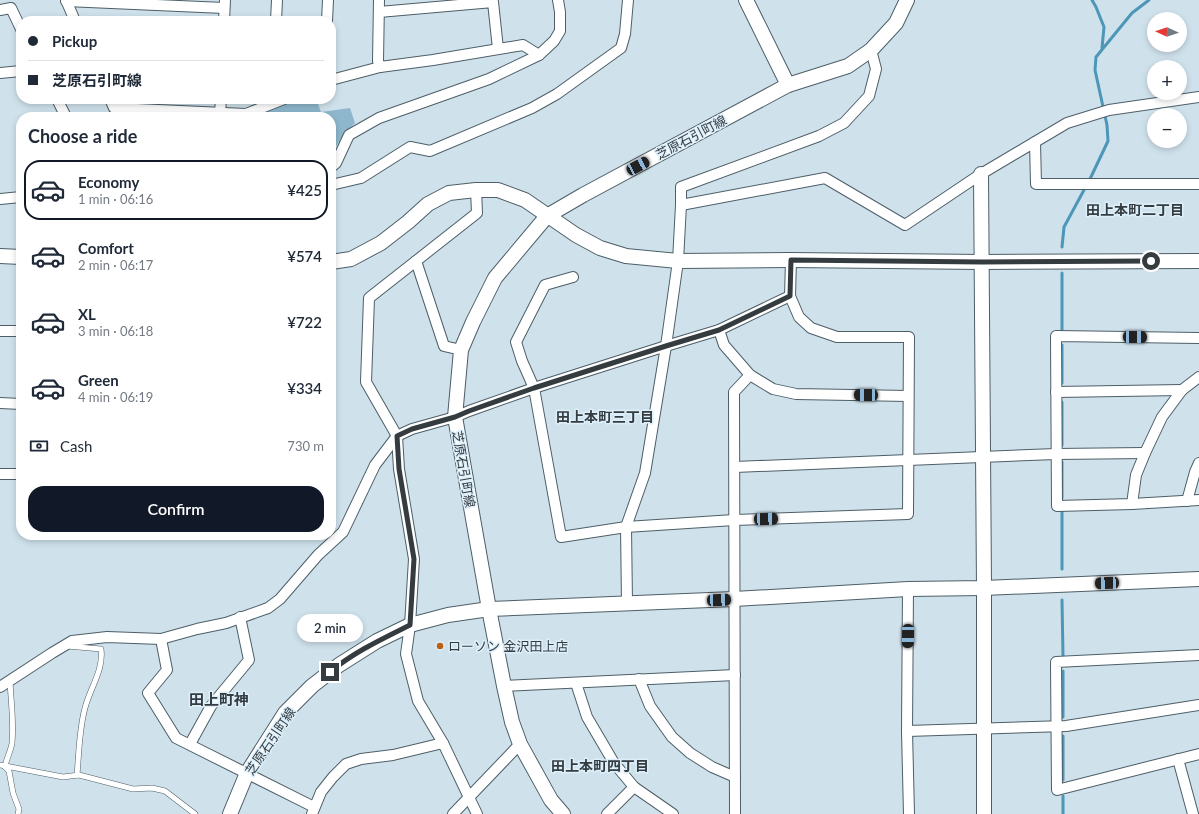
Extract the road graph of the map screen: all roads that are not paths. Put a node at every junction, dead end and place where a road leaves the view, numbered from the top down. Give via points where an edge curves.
1 (66, 0) edge
2 (277, 0) edge
3 (328, 0) edge
4 (379, 0) edge
5 (558, 0) edge
6 (628, 0) edge
7 (746, 0) edge
8 (908, 0) edge
9 (493, 1) edge
10 (224, 4) edge
11 (0, 10) edge
12 (379, 12) junction
13 (73, 16) edge
14 (224, 16) edge
15 (276, 16) edge
16 (327, 16) edge
17 (16, 18) edge
18 (498, 49) junction
19 (871, 50) junction
20 (539, 55) junction
21 (380, 67) junction
22 (16, 71) edge
23 (0, 73) edge
24 (336, 79) edge
25 (788, 85) junction
26 (1199, 97) edge
27 (112, 104) edge
28 (267, 104) edge
29 (199, 112) edge
30 (250, 112) edge
31 (1035, 142) junction
32 (336, 162) edge
33 (981, 174) junction
34 (336, 184) edge
35 (1199, 184) edge
36 (476, 190) junction
37 (16, 197) edge
38 (0, 199) edge
39 (681, 205) junction
40 (547, 216) junction
41 (0, 256) edge
42 (16, 257) edge
43 (791, 260) junction
44 (336, 261) edge
45 (416, 261) junction
46 (678, 261) junction
47 (1199, 261) edge
48 (982, 262) junction
49 (573, 277) dead end
50 (790, 296) junction
51 (719, 330) junction
52 (16, 331) edge
53 (0, 332) edge
54 (1199, 338) edge
55 (666, 346) junction
56 (461, 350) junction
57 (750, 375) junction
58 (1199, 377) edge
59 (534, 388) junction
60 (1182, 390) junction
61 (1056, 392) junction
62 (908, 396) junction
63 (0, 403) edge
64 (16, 404) edge
65 (455, 417) junction
66 (397, 436) junction
67 (1145, 453) junction
68 (1056, 454) junction
69 (983, 457) junction
70 (908, 460) junction
71 (1199, 463) edge
72 (734, 467) junction
73 (0, 474) edge
74 (16, 474) edge
75 (1187, 500) junction
76 (1199, 500) edge
77 (1132, 504) junction
78 (734, 520) junction
79 (626, 527) junction
80 (336, 538) edge
81 (334, 540) edge
82 (1199, 579) edge
83 (984, 588) junction
84 (908, 589) junction
85 (734, 599) junction
86 (627, 603) junction
87 (489, 608) junction
88 (240, 617) junction
89 (410, 625) junction
90 (161, 639) junction
91 (64, 646) junction
92 (1199, 655) edge
93 (735, 675) junction
94 (639, 680) junction
95 (10, 681) junction
96 (576, 683) junction
97 (504, 686) junction
98 (0, 687) edge
99 (1199, 705) edge
100 (1057, 726) junction
101 (983, 729) junction
102 (907, 731) junction
103 (443, 743) junction
104 (190, 744) junction
105 (520, 744) junction
106 (1199, 754) edge
107 (1178, 759) junction
108 (2, 766) edge
109 (247, 773) junction
110 (77, 775) junction
111 (735, 777) junction
112 (634, 787) junction
113 (469, 797) junction
114 (313, 811) edge
115 (18, 814) edge
116 (195, 814) edge
117 (230, 814) edge
118 (453, 814) edge
119 (476, 814) edge
120 (563, 814) edge
121 (607, 814) edge
122 (673, 814) edge
123 (735, 814) edge
124 (909, 814) edge
125 (984, 814) edge
126 (1192, 814) edge

1 - 10 street
1 - 13 street
2 - 15 street
3 - 16 street
4 - 12 street
5 - 20 street via 560,31 554,42
6 - 34 street via 621,48 557,94 532,108 430,152 410,147 361,178
7 - 25 street
8 - 19 street, 芝原石引町線 via 896,22
9 - 12 street
9 - 18 street
10 - 14 street
11 - 17 street via 11,8
12 - 21 street
18 - 20 street via 523,45
18 - 21 street
19 - 25 street, 芝原石引町線 via 848,66
19 - 39 street via 876,69 869,96 844,123 820,136 681,187
20 - 32 street via 489,79 379,118 349,135
21 - 24 street
22 - 23 street
25 - 40 street, 芝原石引町線
26 - 31 street via 1105,112 1067,123
27 - 29 street via 114,108
28 - 30 street
31 - 33 street
31 - 35 street via 1036,184
33 - 39 street via 905,225 825,178
33 - 48 street
36 - 40 street via 498,190 525,200
36 - 44 street via 449,193 428,204 381,243 351,259
36 - 45 street via 477,213
37 - 38 street
39 - 46 street
40 - 46 street via 600,248 626,256
40 - 56 street, 芝原石引町線 via 495,278
41 - 42 street
43 - 46 street
43 - 48 street
43 - 50 street
45 - 56 street via 444,346
45 - 66 street via 368,298 366,382
46 - 55 street
47 - 48 street
48 - 69 street
49 - 59 street via 545,286 516,342
50 - 51 street
50 - 62 street via 799,317 811,328 837,336 909,337
51 - 55 street
51 - 57 street via 724,345
52 - 53 street
54 - 61 street via 1056,336
55 - 59 street
55 - 79 street via 645,473
56 - 65 street, 芝原石引町線
57 - 62 street via 773,389 796,394
57 - 72 street via 734,392
58 - 60 street
59 - 65 street
59 - 79 street via 561,537
60 - 61 street
60 - 67 street via 1162,417
61 - 68 street
62 - 70 street
63 - 64 street
65 - 66 street
65 - 87 street, 芝原石引町線
66 - 80 street via 375,465 343,532
66 - 89 street via 399,469 414,559
67 - 68 street
67 - 77 street via 1136,475
68 - 69 street
68 - 77 street via 1057,506
69 - 70 street
69 - 83 street
70 - 72 street
70 - 78 street via 908,514
71 - 75 street
72 - 78 street
73 - 74 street
75 - 76 street
75 - 77 street
78 - 79 street
78 - 85 street
79 - 86 street
81 - 88 street via 318,555 280,600 268,608
82 - 83 street
83 - 84 street
83 - 101 street
84 - 85 street
84 - 102 street
85 - 86 street
85 - 93 street
86 - 87 street
87 - 89 street, 芝原石引町線
87 - 97 street
88 - 90 street via 226,623
88 - 104 street via 249,660 211,706
89 - 103 street via 406,654 418,701
89 - 109 street, 芝原石引町線 via 339,664 312,686 285,713
90 - 91 street via 107,637 72,641
90 - 104 street via 167,670 148,693 176,738
91 - 95 street
91 - 110 lane via 101,649 102,655 85,707
92 - 100 street via 1056,662
93 - 94 street
93 - 111 street
94 - 96 street
94 - 111 street via 650,706 672,737 690,753
95 - 98 street
95 - 108 lane via 12,745
96 - 97 street
96 - 112 street via 588,716 614,763
97 - 105 street
99 - 100 street
100 - 101 street
100 - 107 street via 1057,790
101 - 102 street
101 - 125 street
102 - 124 street
103 - 113 street
103 - 114 street via 346,764 321,792
104 - 109 street
105 - 113 street
105 - 120 street via 551,800
106 - 107 street
107 - 126 street
108 - 110 lane via 63,777
108 - 115 lane via 9,771 19,809
109 - 114 street
109 - 117 street, 芝原石引町線
110 - 116 lane via 133,789 152,788 165,791
111 - 123 street
112 - 121 street
112 - 122 street
113 - 118 street
113 - 119 street

